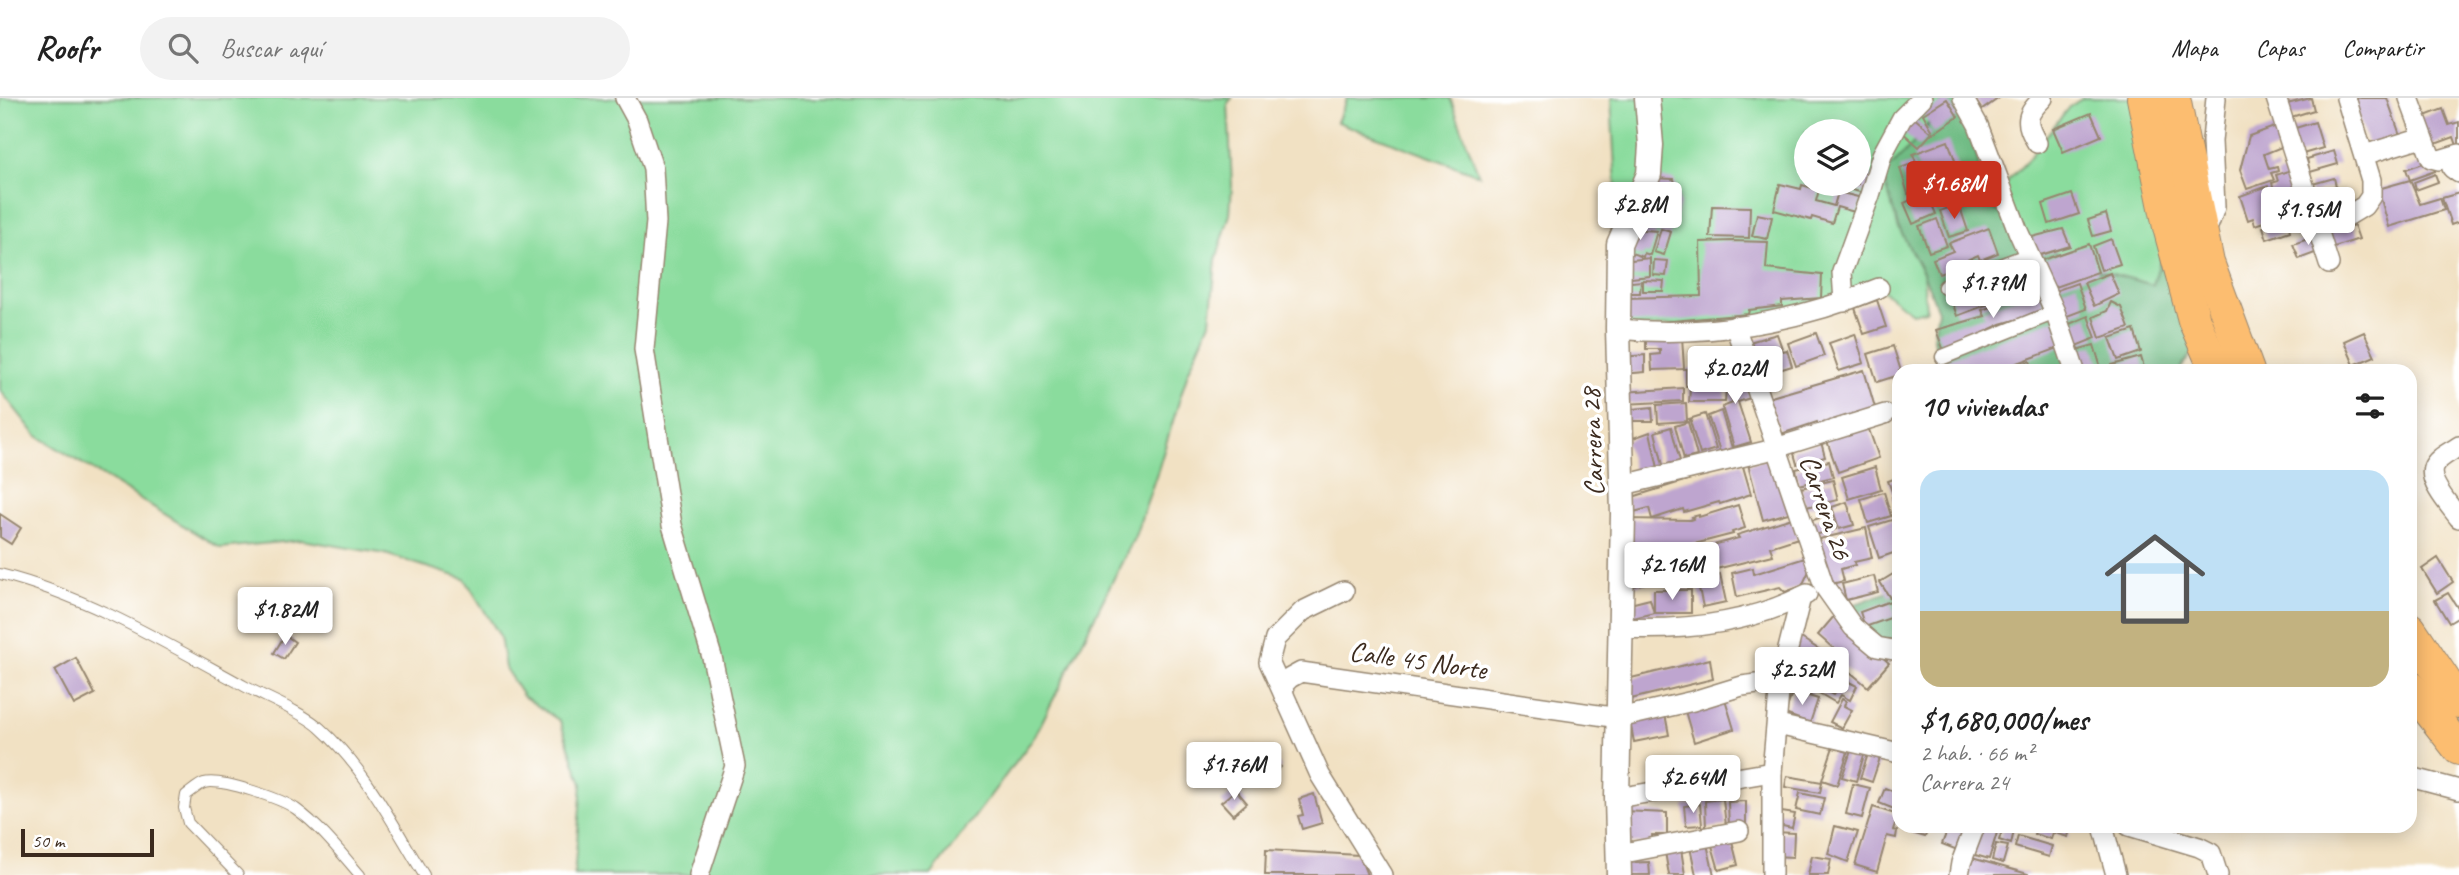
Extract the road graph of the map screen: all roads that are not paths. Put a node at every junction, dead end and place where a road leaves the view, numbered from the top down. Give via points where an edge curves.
1 (625, 98) edge
2 (1647, 98) edge
3 (1922, 98) edge
4 (1963, 98) edge
5 (2043, 98) edge
6 (2174, 98) edge
7 (2216, 98) edge
8 (2276, 98) edge
9 (2346, 98) edge
10 (2409, 98) edge
11 (2139, 105) edge
12 (2422, 137) junction
13 (2036, 143) dead end
14 (2364, 155) junction
15 (2456, 162) edge
16 (2317, 226) junction
17 (2200, 231) junction
18 (2029, 255) junction
19 (2329, 264) dead end
20 (1945, 287) dead end
21 (1879, 288) dead end
22 (1844, 302) junction
23 (2055, 312) junction
24 (1735, 326) junction
25 (1618, 329) junction
26 (1943, 357) dead end
27 (2073, 364) edge
28 (2213, 364) edge
29 (2245, 364) edge
30 (1885, 414) dead end
31 (2459, 446) edge
32 (1776, 447) junction
33 (1623, 485) junction
34 (2459, 518) edge
35 (0, 574) edge
36 (1824, 586) junction
37 (1344, 591) dead end
38 (1801, 597) junction
39 (1621, 628) junction
40 (2417, 639) edge
41 (1892, 650) edge
42 (1780, 681) junction
43 (1284, 695) junction
44 (2417, 695) edge
45 (2459, 702) edge
46 (1619, 718) junction
47 (1778, 725) junction
48 (2459, 749) edge
49 (1892, 751) edge
50 (1772, 772) junction
51 (2417, 778) edge
52 (2459, 790) edge
53 (1618, 798) junction
54 (1739, 831) dead end
55 (1972, 833) edge
56 (2105, 833) edge
57 (2152, 833) edge
58 (1619, 864) edge
59 (238, 875) edge
60 (360, 875) edge
61 (424, 875) edge
62 (699, 875) edge
63 (1382, 875) edge
64 (1772, 875) edge
65 (1959, 875) edge
66 (2116, 875) edge
67 (2218, 875) edge

1 - 62 street via 653,168 656,222 645,349 672,525 712,657 735,766
2 - 25 street, Carrera 28 via 1649,174 1619,244
3 - 22 street via 1902,118 1882,155 1842,272
4 - 18 street
5 - 13 street via 2028,117
6 - 17 highway
7 - 17 street via 2212,141 2215,207 2209,224
8 - 16 street
9 - 14 street
10 - 12 street
11 - 28 highway via 2194,320
12 - 14 street
12 - 15 street via 2431,158
14 - 16 street via 2371,196 2356,211
16 - 19 street
17 - 29 highway
18 - 20 street
18 - 23 street
21 - 22 street
22 - 24 street via 1793,317
23 - 26 street
23 - 27 street
24 - 25 street via 1681,331
24 - 32 street, Carrera 26
25 - 33 street, Carrera 28
30 - 32 street
31 - 34 street via 2439,460 2432,476
32 - 33 street
32 - 36 street, Carrera 26
33 - 39 street, Carrera 28
35 - 61 lane via 39,584 117,618 318,726 355,764
36 - 38 street
36 - 41 street, Carrera 26 via 1853,627 1877,647
37 - 43 street via 1303,611 1275,639 1269,662
38 - 39 street via 1713,625
38 - 42 street
39 - 46 street, Carrera 28
40 - 45 highway
42 - 46 street via 1742,686
42 - 47 street
43 - 46 street, Calle 45 Norte via 1283,685 1301,672
43 - 63 street via 1320,775
44 - 48 highway
46 - 53 street, Carrera 28
47 - 49 street
47 - 50 street
50 - 53 street
50 - 64 street
51 - 52 street
53 - 58 street, Carrera 28
54 - 58 street
55 - 65 street
56 - 66 street
57 - 67 street via 2211,853
59 - 60 lane via 188,823 186,795 203,783 252,790 295,808

